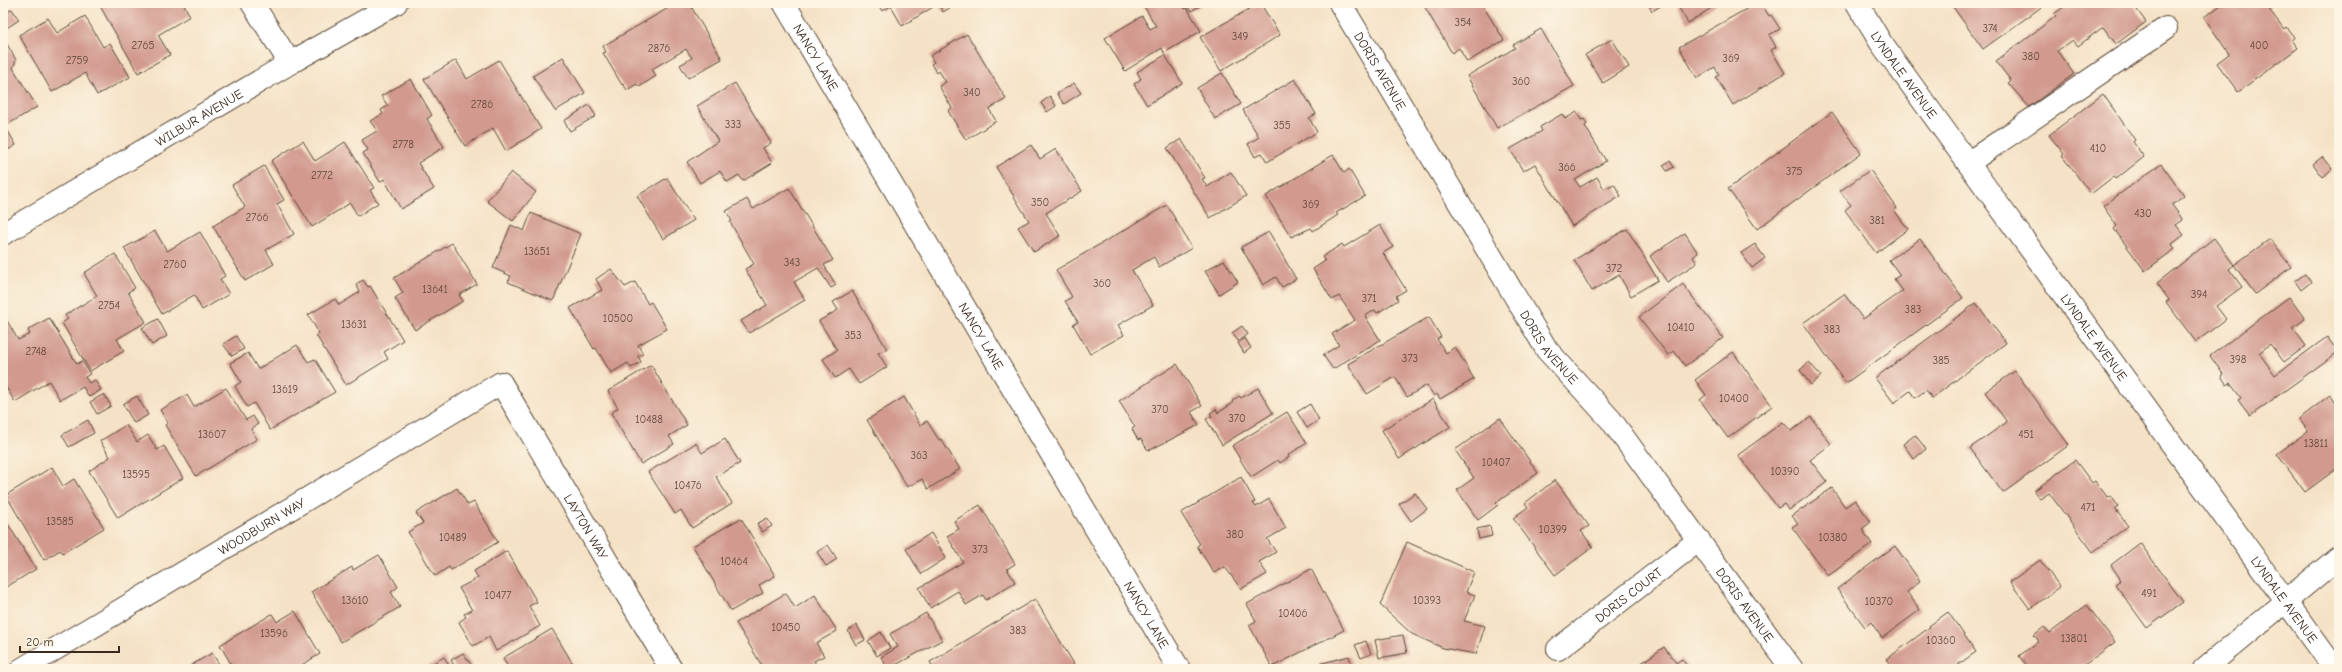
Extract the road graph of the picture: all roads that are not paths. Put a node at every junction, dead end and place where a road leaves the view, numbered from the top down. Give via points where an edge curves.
1 (252, 3) edge
2 (396, 3) edge
3 (784, 3) edge
4 (1340, 3) edge
5 (1857, 3) edge
6 (2166, 28) dead end
7 (290, 63) junction
8 (1968, 163) junction
9 (3, 234) edge
10 (501, 384) joint
11 (1699, 540) junction
12 (2339, 557) edge
13 (2285, 601) junction
14 (1558, 650) dead end
15 (22, 669) edge
16 (672, 669) edge
17 (1179, 669) edge
18 (1792, 669) edge
19 (2204, 669) edge
20 (2335, 669) edge

1 - 7 street
2 - 7 street, WILBUR AVENUE
3 - 17 street, NANCY LANE
4 - 11 street, DORIS AVENUE via 1547,350 1611,420
5 - 8 street, LYNDALE AVENUE via 1881,43
6 - 8 street
7 - 9 street, WILBUR AVENUE
8 - 13 street, LYNDALE AVENUE
10 - 15 street, WOODBURN WAY
10 - 16 street, LAYTON WAY
11 - 14 street, DORIS COURT
11 - 18 street, DORIS AVENUE
12 - 13 street
13 - 19 street
13 - 20 street, LYNDALE AVENUE

